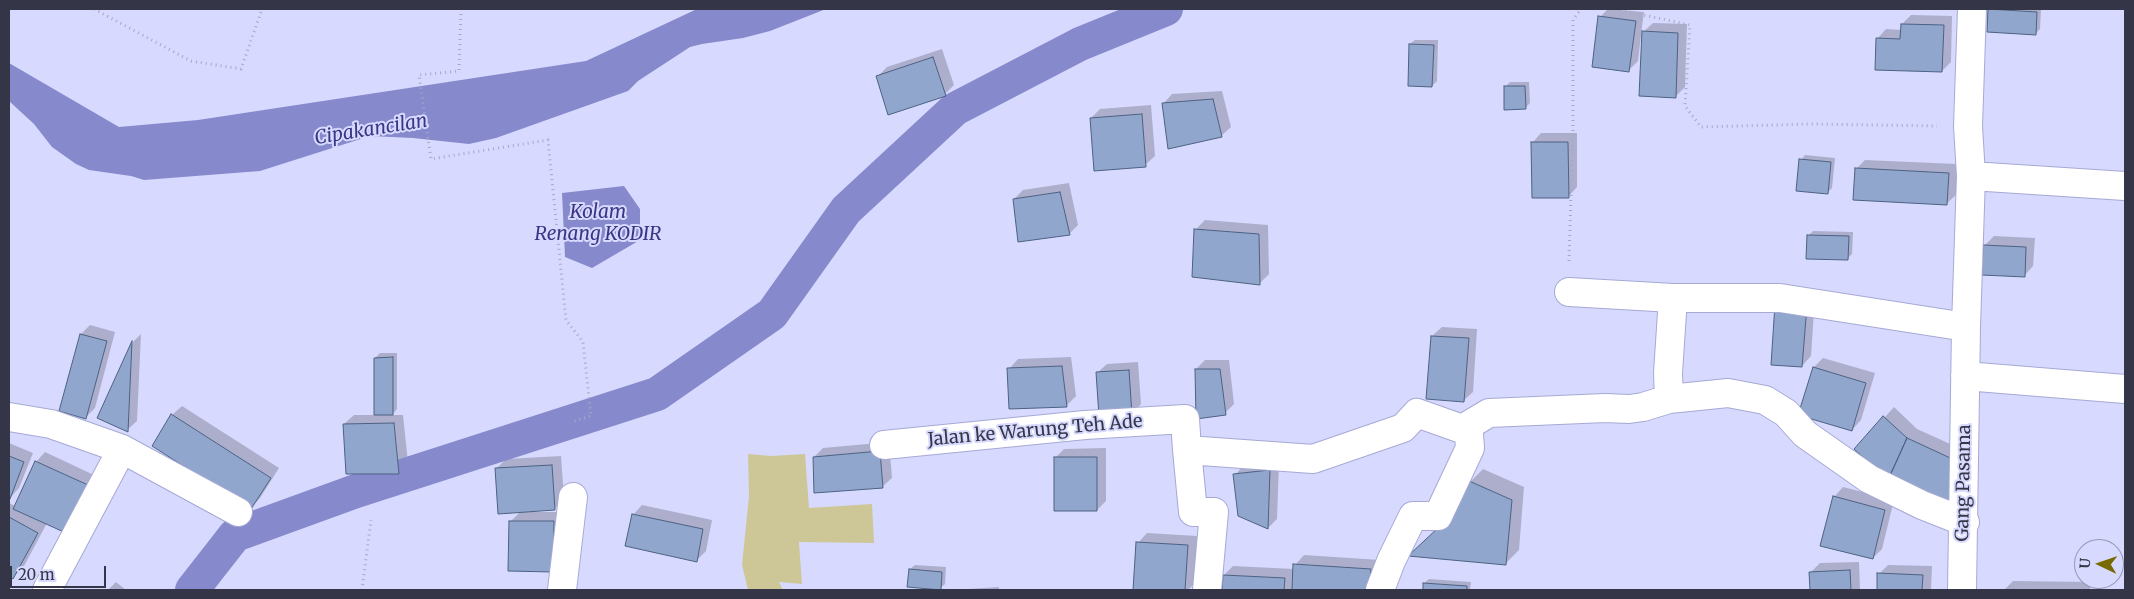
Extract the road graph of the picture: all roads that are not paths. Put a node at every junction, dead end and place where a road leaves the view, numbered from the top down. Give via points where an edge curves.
1 (1972, 9) edge
2 (1971, 176) junction
3 (2125, 186) edge
4 (1568, 292) road end
5 (1673, 298) junction
6 (1966, 327) junction
7 (1965, 376) junction
8 (2125, 388) edge
9 (1669, 399) junction
10 (9, 417) edge
11 (1462, 428) junction
12 (884, 445) dead end
13 (122, 449) junction
14 (1187, 450) junction
15 (573, 497) dead end
16 (238, 512) dead end
17 (1965, 522) junction
18 (47, 590) edge
19 (562, 590) edge
20 (1207, 590) edge
21 (1380, 590) edge
22 (1962, 590) edge

1 - 2 street, Gang Pasama via 1968,126
2 - 3 street
2 - 6 street, Gang Pasama
4 - 5 street
5 - 6 street via 1780,298
5 - 9 street
6 - 7 street, Gang Pasama
7 - 8 street
7 - 17 street, Gang Pasama
9 - 11 street via 1629,409 1489,413
9 - 17 street via 1728,393 1765,400 1869,479
10 - 13 street via 51,424
11 - 14 street via 1417,413 1403,428 1313,459
11 - 21 street via 1470,434 1470,448 1438,516 1413,516
12 - 14 street, Jalan ke Warung Teh Ade via 1085,425 1185,419
13 - 16 street
13 - 18 street
14 - 20 street via 1193,512 1214,512
15 - 19 street
17 - 22 street, Gang Pasama

